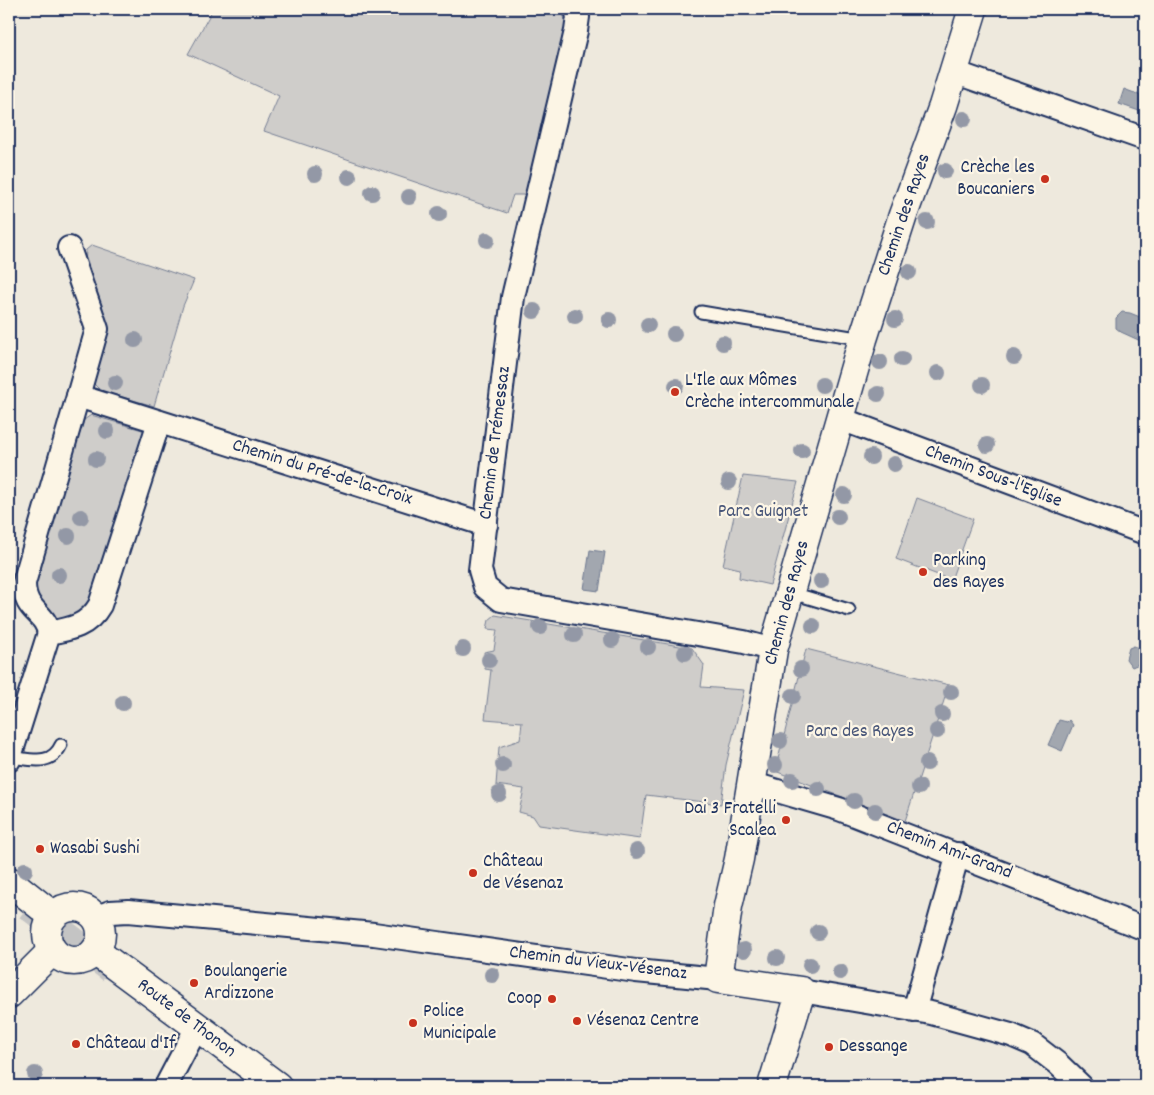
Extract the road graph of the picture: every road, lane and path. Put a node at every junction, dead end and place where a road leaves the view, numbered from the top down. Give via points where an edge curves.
1 (576, 9) edge
2 (973, 9) edge
3 (954, 72) junction
4 (1145, 139) edge
5 (69, 248) dead end
6 (701, 312) dead end
7 (863, 339) junction
8 (78, 396) junction
9 (840, 419) junction
10 (159, 422) junction
11 (486, 525) junction
12 (1145, 533) edge
13 (790, 592) junction
14 (849, 610) dead end
15 (49, 633) junction
16 (773, 650) junction
17 (61, 745) dead end
18 (10, 758) edge
19 (750, 783) junction
20 (958, 854) junction
21 (9, 881) edge
22 (53, 916) junction
23 (96, 918) junction
24 (1145, 929) edge
25 (52, 951) junction
26 (95, 952) junction
27 (718, 979) junction
28 (801, 991) junction
29 (9, 994) edge
30 (914, 1011) junction
31 (197, 1027) junction
32 (166, 1086) edge
33 (277, 1086) edge
34 (772, 1086) edge
35 (1081, 1086) edge

1 - 11 street, Chemin de Trémessaz via 576,31 513,297
2 - 3 street, Chemin des Rayes
3 - 4 street
3 - 7 street, Chemin des Rayes
5 - 8 street via 96,328
6 - 7 lane
7 - 9 street, Chemin des Rayes
8 - 10 street, Chemin du Pré-de-la-Croix
8 - 15 street via 24,583 27,601 48,627
9 - 12 street, Chemin Sous-l'Eglise
9 - 13 street, Chemin des Rayes
10 - 11 street, Chemin du Pré-de-la-Croix
10 - 15 street via 100,605 94,615 76,628
11 - 16 street, Chemin de Trémessaz via 480,570 485,587 501,600 744,642
13 - 14 lane
13 - 16 street, Chemin des Rayes
15 - 18 street
16 - 19 street, Chemin des Rayes
17 - 18 lane via 52,758
19 - 20 street, Chemin Ami-Grand via 839,809
19 - 27 street, Chemin des Rayes
20 - 24 street, Chemin Ami-Grand
20 - 30 street
21 - 22 street
22 - 23 street via 66,908 76,907 85,909
22 - 25 street via 46,934
23 - 26 street via 101,939
23 - 27 street, Chemin du Vieux-Vésenaz via 128,910 374,934 636,971
25 - 26 street via 58,957 76,962
25 - 29 street
26 - 31 street, Route de Thonon
27 - 28 street, Chemin du Vieux-Vésenaz
28 - 30 street, Chemin du Vieux-Vésenaz
28 - 34 street
30 - 35 street, Chemin du Vieux-Vésenaz via 1011,1034 1032,1044
31 - 32 street
31 - 33 street, Route de Thonon

